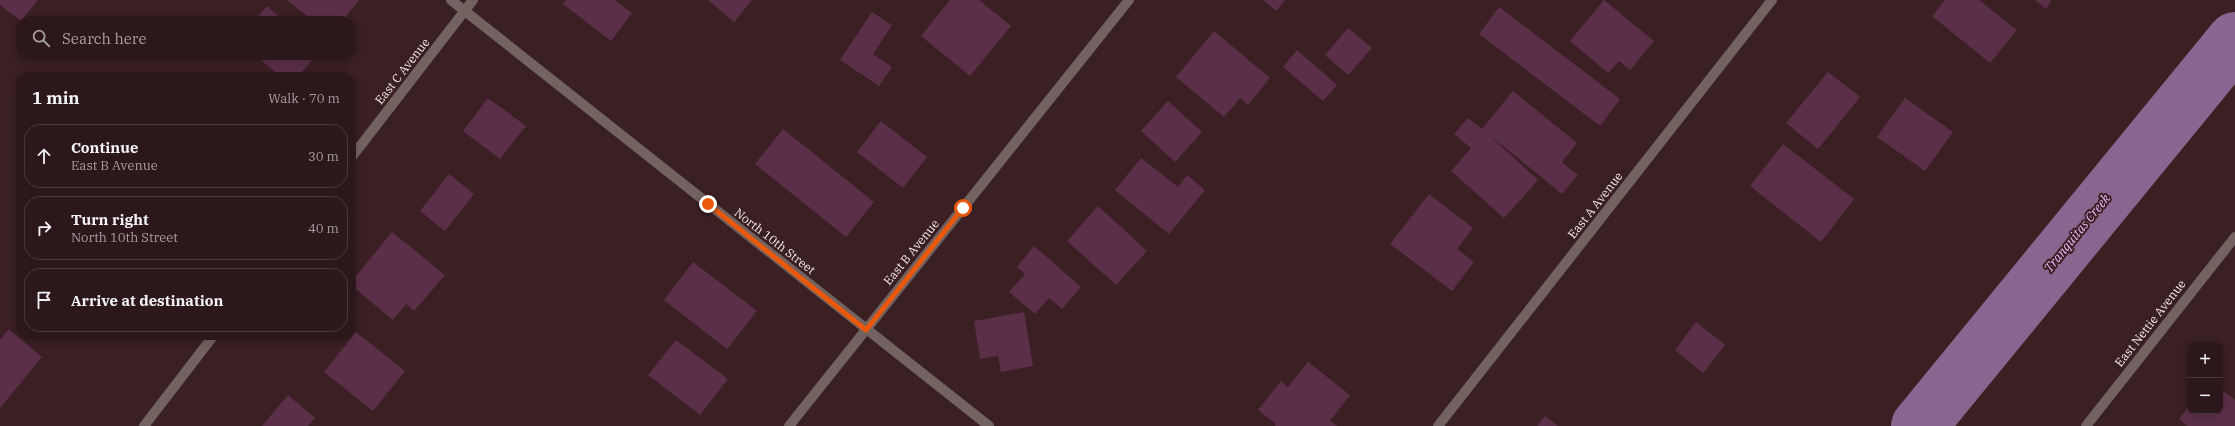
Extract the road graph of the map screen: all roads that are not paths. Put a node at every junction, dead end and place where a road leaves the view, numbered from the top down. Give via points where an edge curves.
1 (451, 0) edge
2 (473, 0) edge
3 (1129, 0) edge
4 (1772, 0) edge
5 (464, 11) junction
6 (356, 151) edge
7 (2235, 237) edge
8 (866, 330) junction
9 (210, 340) edge
10 (144, 426) edge
11 (789, 426) edge
12 (989, 426) edge
13 (1438, 426) edge
14 (2086, 426) edge

1 - 5 street, North 10th Street
2 - 5 street, East C Avenue
3 - 8 street, East B Avenue
4 - 13 street, East A Avenue
5 - 6 street, East C Avenue
5 - 8 street, North 10th Street
7 - 14 street, East Nettie Avenue
8 - 11 street, East B Avenue
8 - 12 street, North 10th Street
9 - 10 street

